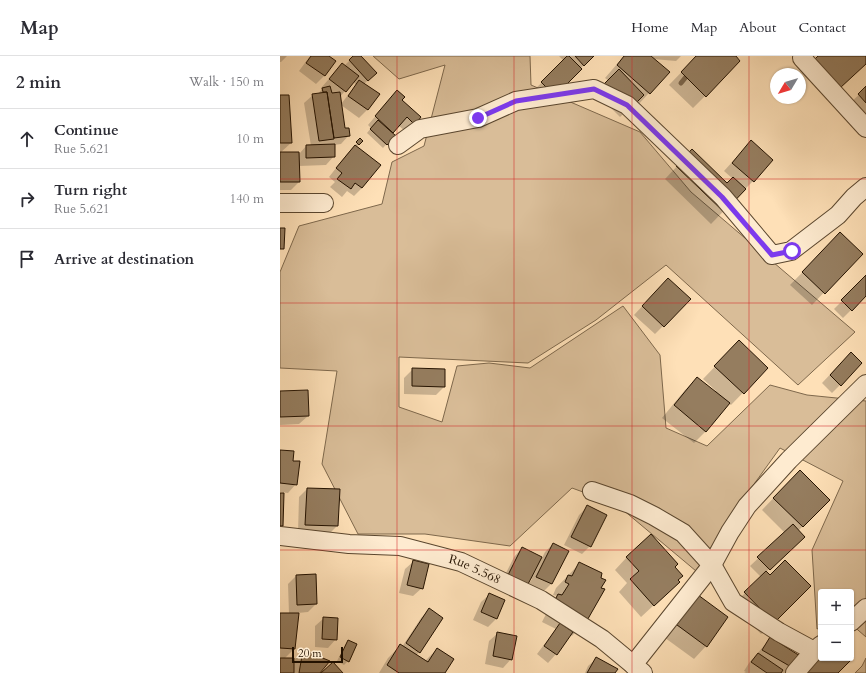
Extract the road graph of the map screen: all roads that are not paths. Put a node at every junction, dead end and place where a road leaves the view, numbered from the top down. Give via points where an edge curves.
1 (802, 57) edge
2 (866, 128) edge
3 (398, 144) dead end
4 (866, 187) edge
5 (280, 203) edge
6 (324, 204) dead end
7 (866, 384) edge
8 (592, 491) dead end
9 (280, 536) edge
10 (712, 565) junction
11 (866, 608) edge
12 (854, 619) edge
13 (817, 648) edge
14 (638, 669) edge
15 (795, 673) edge

1 - 2 street
3 - 4 street via 420,129 478,118 516,101 594,89 627,105 722,197 772,255 792,251 838,215
5 - 6 street
7 - 10 street via 789,460 747,506
8 - 10 street via 630,504 683,533
9 - 14 street, Rue 5.568 via 349,544 400,546 461,562 541,600 602,639
10 - 13 street via 733,602 779,632
10 - 14 street
11 - 12 street
13 - 15 street

